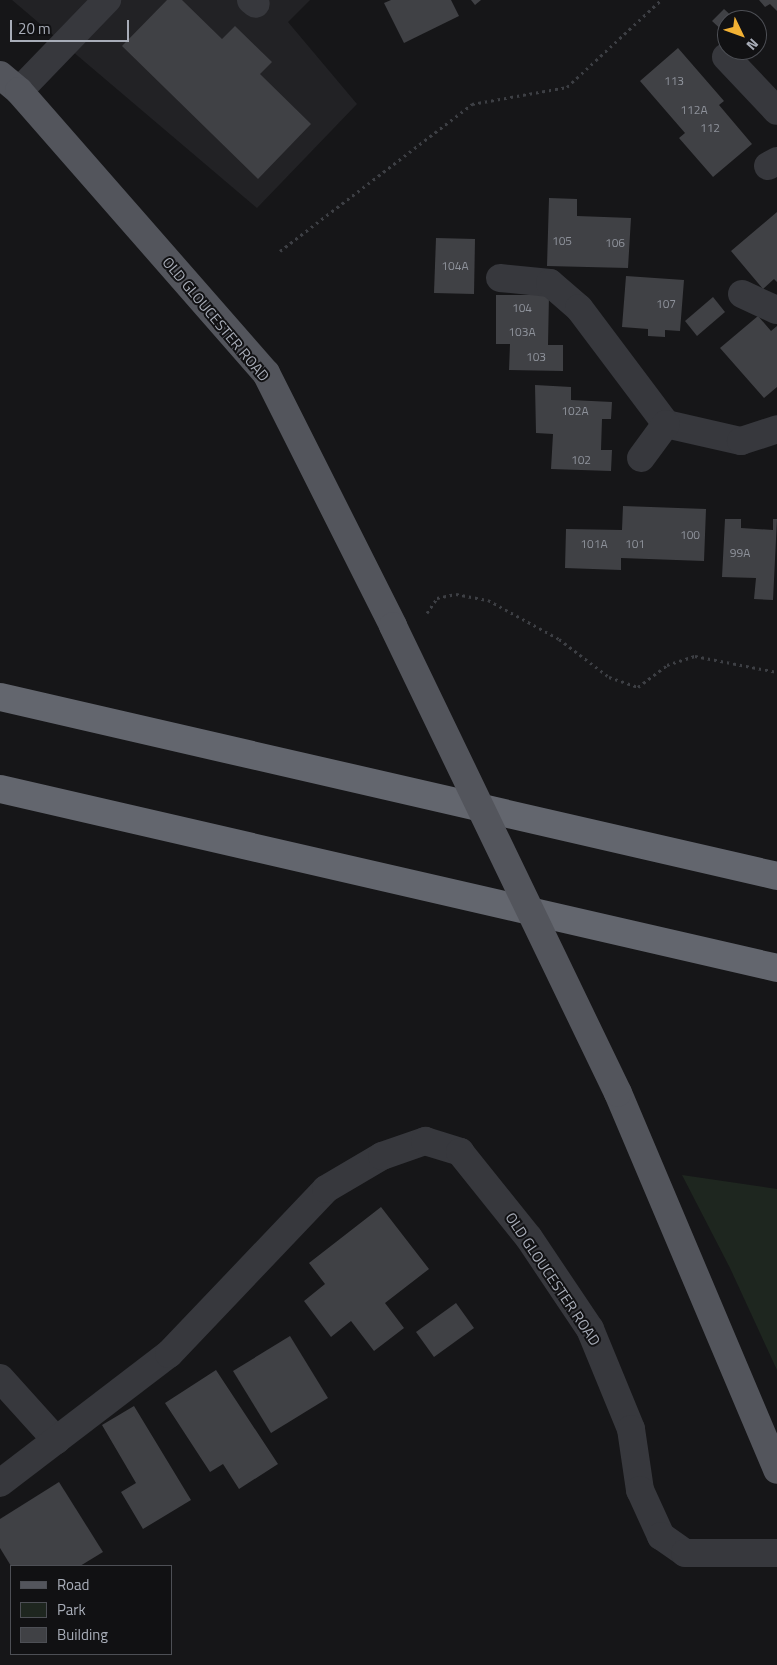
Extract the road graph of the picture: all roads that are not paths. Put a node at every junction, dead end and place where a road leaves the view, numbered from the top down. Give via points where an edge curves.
1 (107, 0) edge
2 (729, 60) edge
3 (10, 83) edge
4 (777, 111) edge
5 (500, 278) dead end
6 (742, 294) dead end
7 (777, 310) edge
8 (666, 424) junction
9 (774, 438) edge
10 (641, 458) dead end
11 (0, 698) edge
12 (0, 789) edge
13 (777, 876) edge
14 (777, 968) edge
15 (0, 1378) edge
16 (56, 1440) junction
17 (777, 1470) edge
18 (0, 1483) edge
19 (777, 1552) edge

1 - 3 street
2 - 4 street
3 - 17 main road, OLD GLOUCESTER ROAD, bridge via 266,373 393,626 618,1093
5 - 8 street via 550,283 579,308 620,367
6 - 7 street
8 - 9 street via 741,441
8 - 10 street
11 - 13 highway
12 - 14 highway
15 - 16 street
16 - 18 street
16 - 19 street, OLD GLOUCESTER ROAD via 169,1354 326,1189 382,1156 425,1141 460,1152 529,1238 590,1329 630,1429 640,1490 661,1536 685,1553

